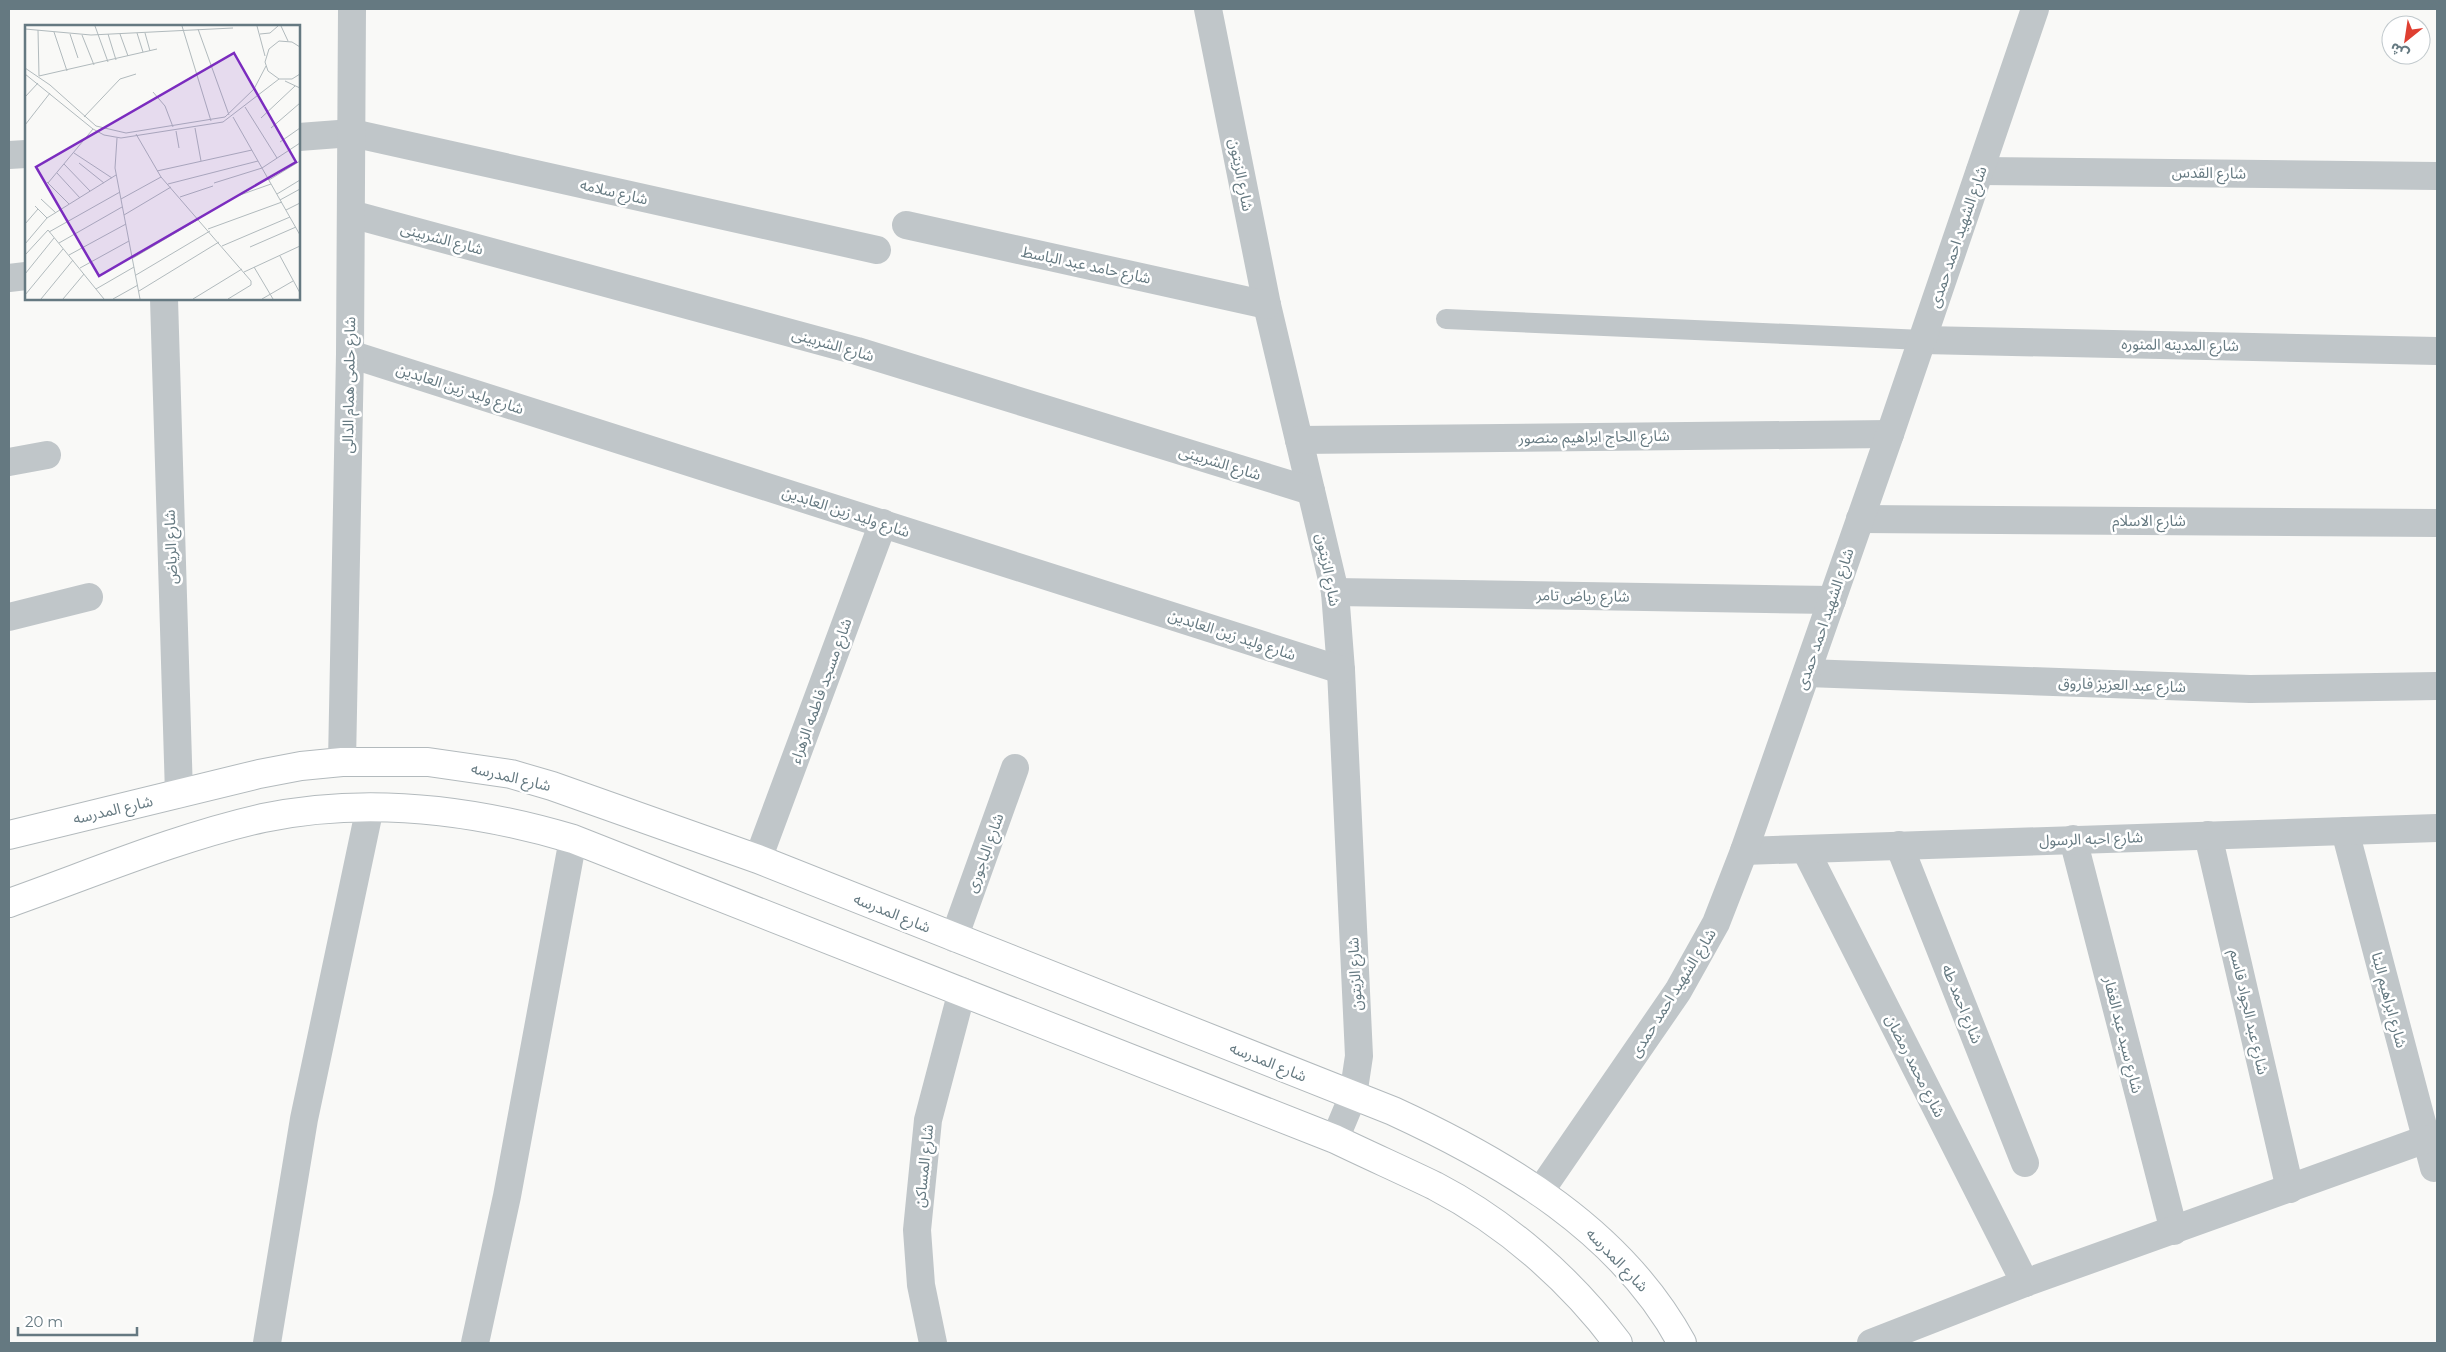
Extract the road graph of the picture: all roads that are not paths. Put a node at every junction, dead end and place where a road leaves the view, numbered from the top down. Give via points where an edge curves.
1 (352, 9) edge
2 (1208, 9) edge
3 (2035, 9) edge
4 (352, 133) junction
5 (300, 137) edge
6 (25, 154) edge
7 (9, 155) edge
8 (1980, 171) junction
9 (2437, 176) edge
10 (351, 214) junction
11 (906, 225) dead end
12 (877, 250) dead end
13 (25, 276) edge
14 (9, 278) edge
15 (164, 300) edge
16 (1267, 305) junction
17 (1446, 319) dead end
18 (1923, 340) junction
19 (2437, 350) edge
20 (350, 354) junction
21 (1890, 434) junction
22 (1299, 440) junction
23 (47, 455) dead end
24 (9, 462) edge
25 (1311, 491) junction
26 (1860, 519) junction
27 (2437, 523) edge
28 (883, 524) junction
29 (1335, 592) junction
30 (89, 597) dead end
31 (1832, 600) junction
32 (9, 617) edge
33 (1341, 670) junction
34 (1807, 673) junction
35 (2437, 686) edge
36 (342, 762) junction
37 (1015, 768) dead end
38 (179, 794) junction
39 (370, 807) junction
40 (2437, 828) edge
41 (2345, 831) junction
42 (9, 835) edge
43 (2208, 835) junction
44 (573, 839) junction
45 (2073, 840) junction
46 (1900, 845) junction
47 (1805, 849) junction
48 (1744, 851) junction
49 (758, 859) junction
50 (9, 903) edge
51 (954, 938) junction
52 (962, 991) junction
53 (1354, 1096) junction
54 (1335, 1140) junction
55 (2426, 1140) junction
56 (2025, 1163) dead end
57 (2434, 1168) dead end
58 (2290, 1190) junction
59 (1539, 1193) junction
60 (2174, 1231) junction
61 (2025, 1283) junction
62 (266, 1343) edge
63 (475, 1343) edge
64 (933, 1343) edge
65 (1618, 1343) edge
66 (1682, 1343) edge
67 (1871, 1343) edge

1 - 4 street, شارع حلمى همام الدالى
2 - 16 street, شارع الزيتون
3 - 8 street, شارع الشهيد احمد حمدى
4 - 5 street, شارع سلامه
4 - 10 street, شارع حلمى همام الدالى
4 - 12 street, شارع سلامه
6 - 7 street
8 - 9 street, شارع القدس
8 - 18 street, شارع الشهيد احمد حمدى
10 - 20 street, شارع حلمى همام الدالى
10 - 25 street, شارع الشربينى via 857,351
11 - 16 street, شارع حامد عبد الباسط
13 - 14 street
15 - 38 street, شارع الرياض
16 - 22 street, شارع الزيتون
17 - 18 lane
18 - 19 street, شارع المدينه المنوره
18 - 21 street, شارع الشهيد احمد حمدى
20 - 28 street, شارع وليد زين العابدين
20 - 36 street, شارع حلمى همام الدالى
21 - 22 street, شارع الحاج ابراهيم منصور
21 - 26 street, شارع الشهيد احمد حمدى
22 - 25 street, شارع الزيتون
23 - 24 street
25 - 29 street, شارع الزيتون
26 - 27 street, شارع الاسلام
26 - 31 street, شارع الشهيد احمد حمدى
28 - 33 street, شارع وليد زين العابدين
28 - 49 street, شارع مسجد فاطمه الزهراء
29 - 31 street, شارع رياض تامر
29 - 33 street, شارع الزيتون
30 - 32 street
31 - 34 street, شارع الشهيد احمد حمدى
33 - 53 street, شارع الزيتون via 1359,1056
34 - 35 street, شارع عبد العزيز فاروق via 2250,689
34 - 48 street, شارع الشهيد احمد حمدى
36 - 38 street, شارع المدرسه via 260,774
36 - 49 street, شارع المدرسه via 428,762 511,774
37 - 51 street, شارع الباجورى
38 - 42 street, شارع المدرسه
39 - 44 street via 472,814 523,824
39 - 50 street via 264,818 213,831
39 - 62 street via 306,1111
40 - 41 street, شارع احبه الرسول
41 - 43 street, شارع احبه الرسول
41 - 55 street, شارع ابراهيم البنا
43 - 45 street, شارع احبه الرسول
43 - 58 street, شارع عبد الجواد قاسم
44 - 52 street
44 - 63 street via 507,1196
45 - 46 street, شارع احبه الرسول
45 - 60 street, شارع سيد عبد الغفار
46 - 47 street, شارع احبه الرسول
46 - 56 street, شارع احمد طه
47 - 48 street, شارع احبه الرسول
47 - 61 street, شارع محمد رمضان
48 - 59 street, شارع الشهيد احمد حمدى via 1716,923 1678,991
49 - 51 street, شارع المدرسه
51 - 53 street, شارع المدرسه
52 - 54 street
52 - 64 street, شارع المساكن via 928,1120 917,1230 921,1286
53 - 54 street, شارع الزيتون
53 - 59 street, شارع المدرسه via 1468,1147
54 - 65 street via 1436,1187 1483,1215 1527,1248 1568,1286
55 - 57 street, شارع ابراهيم البنا
55 - 58 street
58 - 60 street
59 - 66 street, شارع المدرسه via 1612,1250 1644,1285
60 - 61 street
61 - 67 street

